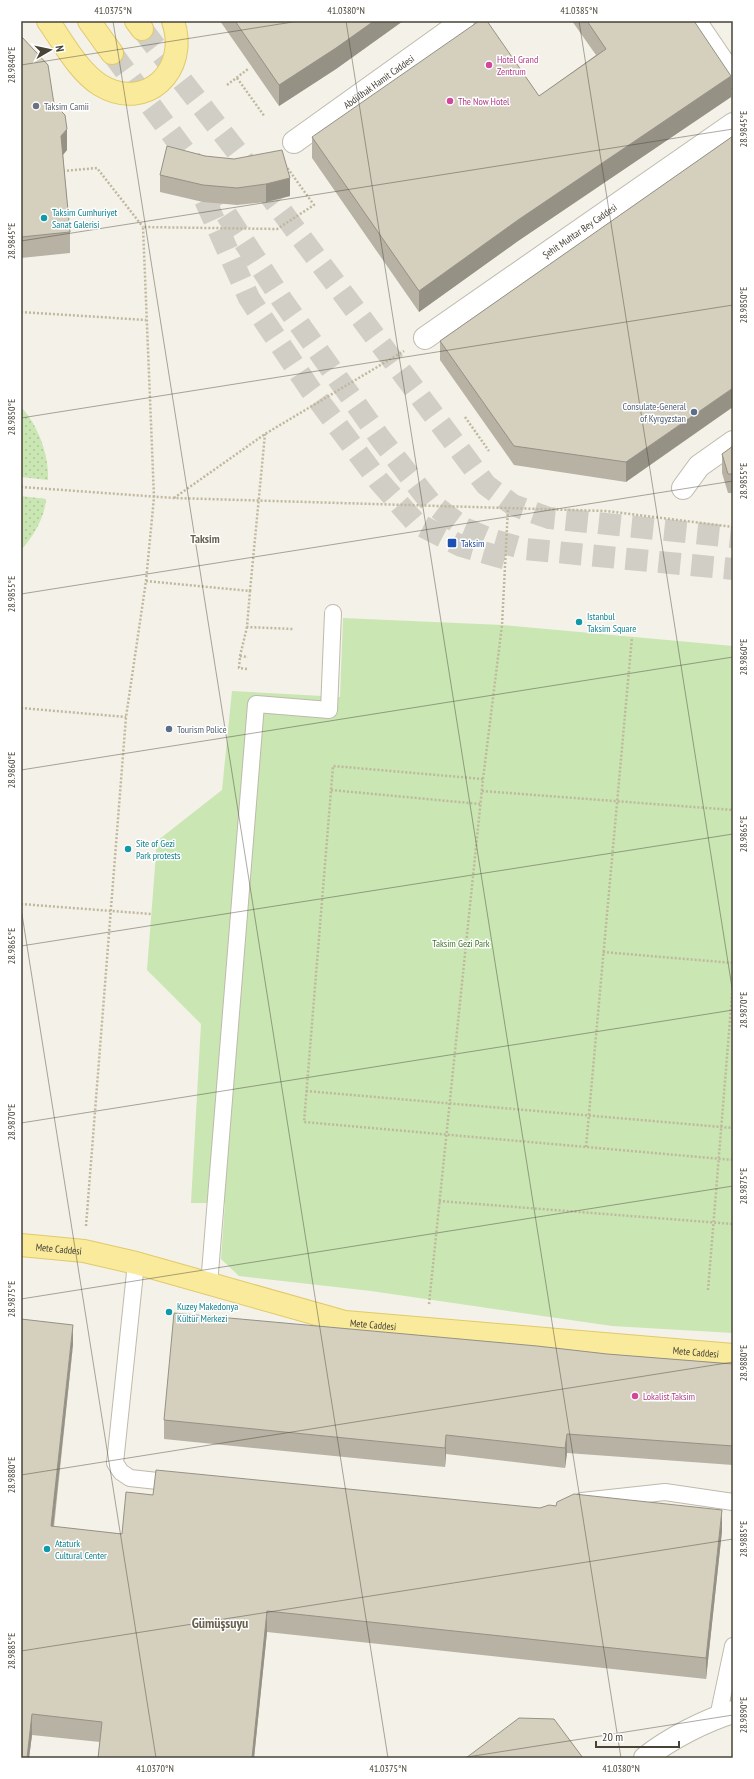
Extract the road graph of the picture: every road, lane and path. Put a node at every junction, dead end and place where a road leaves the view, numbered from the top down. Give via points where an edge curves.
1 (48, 21) edge
2 (89, 21) edge
3 (173, 21) edge
4 (463, 21) edge
5 (695, 21) edge
6 (112, 53) tunnel mouth
7 (248, 69) dead end
8 (733, 77) edge
9 (237, 78) junction
10 (227, 85) dead end
11 (265, 117) dead end
12 (733, 124) edge
13 (294, 142) dead end
14 (282, 160) edge
15 (60, 171) edge
16 (143, 227) junction
17 (21, 312) edge
18 (146, 320) junction
19 (425, 338) joint
20 (465, 417) dead end
21 (265, 434) junction
22 (733, 442) edge
23 (489, 451) dead end
24 (21, 486) edge
25 (683, 488) dead end
26 (154, 497) junction
27 (174, 498) junction
28 (258, 500) junction
29 (508, 508) junction
30 (733, 527) edge
31 (146, 581) junction
32 (250, 591) junction
33 (333, 612) dead end
34 (247, 627) junction
35 (293, 629) dead end
36 (632, 637) dead end
37 (240, 656) junction
38 (248, 657) dead end
39 (247, 669) dead end
40 (21, 708) edge
41 (126, 717) junction
42 (483, 779) junction
43 (331, 790) junction
44 (482, 790) junction
45 (617, 801) junction
46 (480, 804) junction
47 (733, 810) edge
48 (21, 904) edge
49 (109, 910) junction
50 (151, 914) dead end
51 (603, 952) junction
52 (733, 963) edge
53 (733, 983) edge
54 (306, 1091) junction
55 (450, 1103) junction
56 (588, 1115) junction
57 (721, 1127) junction
58 (733, 1128) edge
59 (446, 1136) junction
60 (586, 1147) junction
61 (718, 1158) junction
62 (733, 1160) edge
63 (440, 1201) junction
64 (713, 1222) junction
65 (733, 1224) edge
66 (21, 1246) edge
67 (84, 1250) junction
68 (136, 1263) junction
69 (209, 1285) junction
70 (708, 1290) dead end
71 (426, 1328) junction
72 (733, 1354) edge
73 (193, 1484) edge
74 (733, 1502) edge
75 (567, 1508) edge
76 (732, 1656) edge
77 (725, 1714) edge
78 (645, 1758) edge

1 - 3 main road via 90,76 99,84 126,94 152,88 171,70 178,44
2 - 6 main road
4 - 13 street, Abdülhak Hamit Caddesi
5 - 8 street
7 - 9 path
9 - 10 path
9 - 11 path
12 - 19 street, Şehit Muhtar Bey Caddesi
14 - 16 path via 314,205 277,229
15 - 16 path via 98,168
16 - 18 path
17 - 18 path
18 - 26 path
19 - 21 path
20 - 23 path
21 - 27 path
21 - 28 path
22 - 25 street via 699,466
24 - 26 path
26 - 27 path
26 - 31 path
27 - 28 path
28 - 29 path
28 - 32 path
29 - 30 path via 606,511
29 - 42 path via 502,626
31 - 32 path
31 - 41 path
32 - 34 path
33 - 69 lane via 329,710 256,704
34 - 35 path
34 - 37 path
36 - 45 path
37 - 38 path
37 - 39 path via 239,668
40 - 41 path
41 - 49 path
42 - 43 path via 333,766
42 - 44 path
43 - 46 path
43 - 54 path
44 - 45 path
44 - 46 path
45 - 47 path
45 - 51 path
46 - 55 path
48 - 49 path
49 - 50 path
49 - 67 path
51 - 52 path
51 - 56 path
53 - 57 path
54 - 55 path
54 - 59 path via 304,1122
55 - 56 path
55 - 59 path
56 - 57 path
56 - 60 path
57 - 58 path
57 - 61 path
59 - 60 path
59 - 63 path
60 - 61 path
61 - 62 path
61 - 64 path
63 - 64 path
63 - 71 path
64 - 65 path
64 - 70 path
66 - 67 main road, Mete Caddesi
67 - 68 main road, Mete Caddesi
68 - 69 main road, Mete Caddesi
68 - 73 lane via 115,1463 130,1478
69 - 71 main road, Mete Caddesi via 345,1322
71 - 72 main road, Mete Caddesi
74 - 75 lane via 665,1492 586,1499
76 - 77 lane
77 - 78 street via 657,1748

